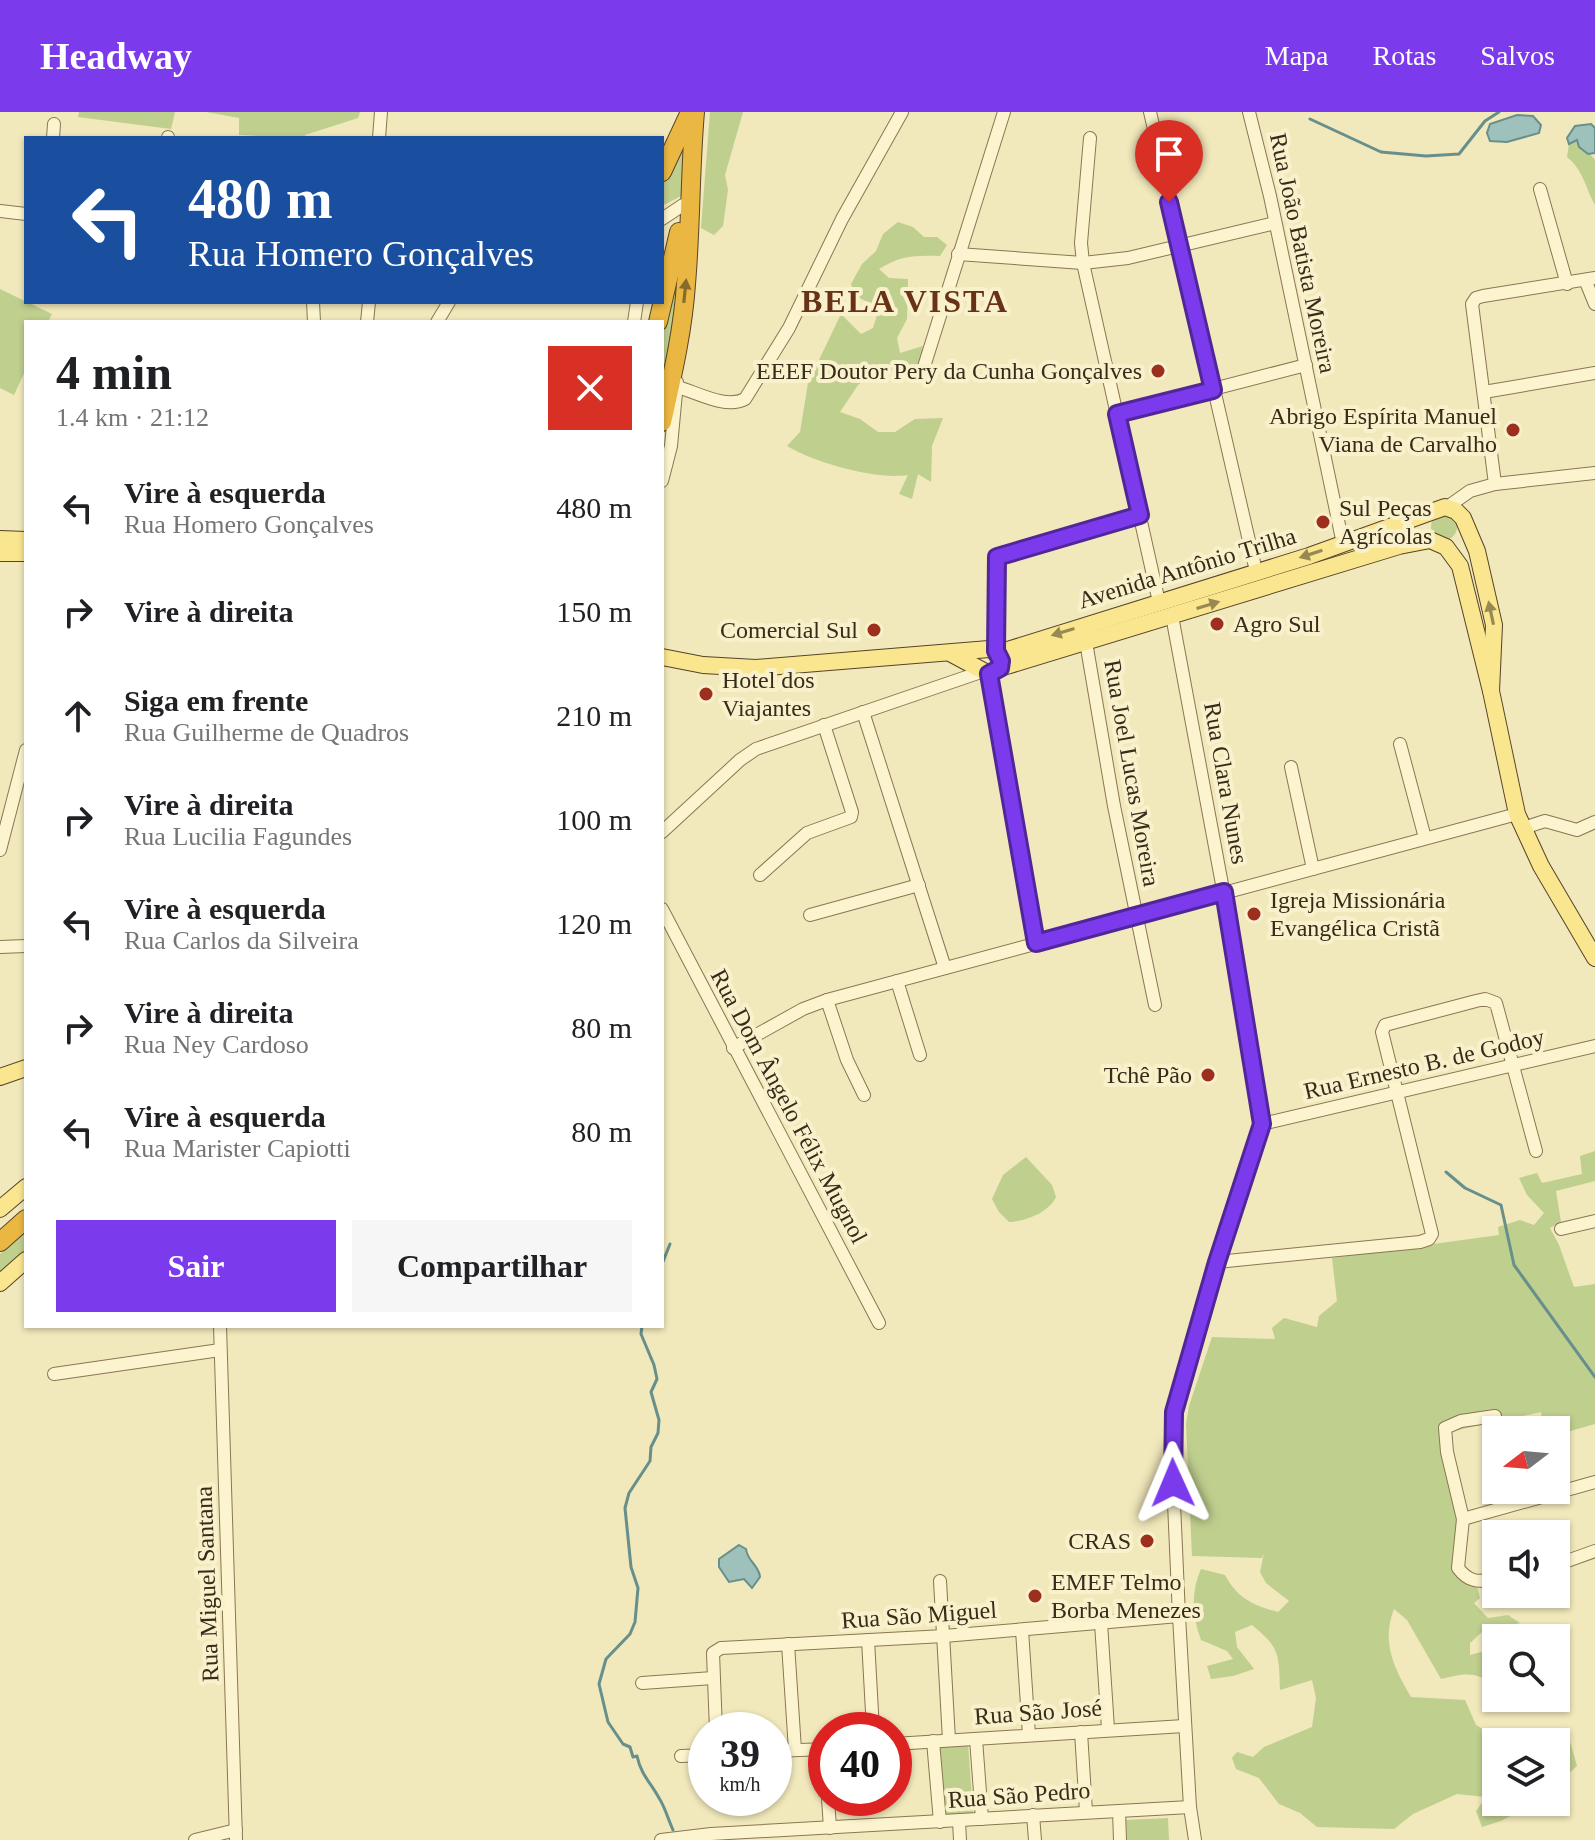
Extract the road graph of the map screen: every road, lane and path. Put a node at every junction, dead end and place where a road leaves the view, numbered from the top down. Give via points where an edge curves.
1 (381, 112) edge
2 (693, 112) edge
3 (902, 112) edge
4 (1004, 112) edge
5 (1150, 112) edge
6 (1249, 112) edge
7 (54, 124) dead end
8 (53, 136) edge
9 (379, 136) edge
10 (1090, 138) dead end
11 (664, 168) edge
12 (1540, 189) dead end
13 (686, 198) junction
14 (0, 211) edge
15 (24, 214) edge
16 (664, 217) edge
17 (1275, 223) junction
18 (1180, 247) junction
19 (958, 254) junction
20 (1083, 263) junction
21 (1591, 280) edge
22 (1567, 284) junction
23 (664, 300) edge
24 (1595, 304) edge
25 (1306, 365) junction
26 (675, 368) junction
27 (923, 370) dead end
28 (1595, 373) edge
29 (678, 387) junction
30 (1213, 390) junction
31 (1484, 392) junction
32 (664, 414) edge
33 (1117, 414) junction
34 (664, 473) edge
35 (1595, 473) edge
36 (1495, 484) junction
37 (1470, 491) junction
38 (1442, 508) junction
39 (1140, 515) junction
40 (1463, 518) junction
41 (0, 539) edge
42 (24, 540) edge
43 (1343, 544) junction
44 (1438, 544) junction
45 (0, 553) edge
46 (24, 553) edge
47 (1256, 571) junction
48 (1159, 602) junction
49 (1172, 616) junction
50 (1086, 642) junction
51 (664, 657) edge
52 (989, 662) junction
53 (1491, 691) junction
54 (863, 712) junction
55 (824, 725) junction
56 (1400, 744) dead end
57 (24, 758) edge
58 (1291, 767) dead end
59 (1520, 821) junction
60 (1595, 822) edge
61 (664, 830) edge
62 (1425, 838) junction
63 (0, 850) edge
64 (1313, 869) junction
65 (760, 875) dead end
66 (919, 885) junction
67 (1224, 892) junction
68 (664, 913) edge
69 (810, 915) dead end
70 (1135, 915) junction
71 (1036, 943) junction
72 (24, 946) edge
73 (0, 947) edge
74 (1595, 958) edge
75 (945, 968) junction
76 (897, 981) junction
77 (827, 1000) junction
78 (1155, 1005) dead end
79 (1595, 1046) edge
80 (733, 1048) junction
81 (920, 1055) dead end
82 (1514, 1065) junction
83 (24, 1069) edge
84 (0, 1077) edge
85 (1396, 1093) junction
86 (864, 1095) dead end
87 (1262, 1124) junction
88 (1536, 1151) dead end
89 (24, 1189) edge
90 (0, 1209) edge
91 (24, 1221) edge
92 (1595, 1221) edge
93 (1561, 1229) dead end
94 (0, 1242) edge
95 (24, 1262) edge
96 (1217, 1262) junction
97 (0, 1283) edge
98 (879, 1323) dead end
99 (220, 1328) edge
100 (220, 1350) junction
101 (54, 1374) dead end
102 (1482, 1418) edge
103 (1595, 1482) edge
104 (1463, 1519) junction
105 (1595, 1551) edge
106 (1570, 1560) edge
107 (940, 1581) dead end
108 (1482, 1581) edge
109 (1179, 1616) junction
110 (1101, 1623) junction
111 (1022, 1630) junction
112 (944, 1636) junction
113 (868, 1640) junction
114 (788, 1644) junction
115 (713, 1678) junction
116 (642, 1683) dead end
117 (715, 1712) edge
118 (872, 1712) edge
119 (1184, 1726) junction
120 (1108, 1729) junction
121 (1081, 1732) junction
122 (1029, 1735) junction
123 (976, 1739) junction
124 (949, 1740) junction
125 (933, 1741) junction
126 (912, 1743) edge
127 (792, 1750) edge
128 (795, 1750) junction
129 (808, 1750) edge
130 (681, 1756) dead end
131 (688, 1756) edge
132 (1190, 1807) junction
133 (1119, 1811) junction
134 (1086, 1812) junction
135 (1033, 1815) junction
136 (829, 1816) edge
137 (982, 1819) junction
138 (959, 1821) junction
139 (940, 1822) junction
140 (881, 1826) junction
141 (830, 1828) junction
142 (236, 1835) edge
143 (805, 1835) edge
144 (719, 1837) edge
145 (195, 1840) edge
146 (661, 1840) edge
147 (882, 1840) edge
148 (960, 1840) edge
149 (1035, 1840) edge
150 (1120, 1840) edge
151 (1195, 1840) edge

1 - 9 street
2 - 11 highway
2 - 13 highway
3 - 29 street via 789,328 745,399 726,402
4 - 19 street
5 - 18 street
6 - 17 street, Rua João Batista Moreira
7 - 8 street
10 - 20 street
12 - 22 street
13 - 16 street
13 - 23 highway
26 -> 13 highway via 686,286
14 - 15 street
17 - 18 street
17 - 25 street, Rua João Batista Moreira
18 - 20 street
18 - 30 street
19 - 20 street
19 - 27 street
20 - 33 street
21 - 22 street
21 - 24 street
22 - 31 street via 1476,298 1472,304
25 - 30 street
25 - 43 street, Rua João Batista Moreira
26 - 29 street
26 - 32 highway
28 - 31 street
29 - 34 street
30 - 33 street
30 - 47 street
31 - 36 street
33 - 39 street
35 - 36 street
36 - 37 street
37 - 38 street
37 - 40 street
38 - 40 main road
38 - 43 main road, Avenida Antônio Trilha
38 - 44 main road via 1425,526
39 - 48 street
39 - 52 street via 997,557
40 - 44 main road via 1462,537 1452,546
53 -> 40 main road via 1494,625 1477,551
41 - 42 main road
43 -> 47 main road, Avenida Antônio Trilha
49 -> 44 main road, Avenida Antônio Trilha via 1387,549
44 - 53 main road via 1460,566
45 - 46 main road
47 - 48 main road, Avenida Antônio Trilha
48 -> 52 main road, Avenida Antônio Trilha
49 - 50 main road, Avenida Antônio Trilha
49 - 67 street, Rua Clara Nunes
50 - 52 main road, Avenida Antônio Trilha
50 - 70 street, Rua Joel Lucas Moreira
51 - 52 main road via 756,668 949,652
52 - 54 street
52 - 71 street
53 - 59 main road
54 - 55 street
54 - 66 street
55 - 61 street via 756,749
55 - 65 street via 852,812 846,820 807,833
56 - 62 street
57 - 63 street
58 - 64 street
59 - 60 street via 1577,830
59 - 62 street
59 - 74 main road
62 - 64 street
64 - 67 street
66 - 69 street
66 - 75 street
67 - 70 street
67 - 87 street, Rua Clara Nunes
68 - 80 street, Rua Dom Ângelo Félix Mugnol
70 - 71 street
70 - 78 street, Rua Joel Lucas Moreira
71 - 75 street
72 - 73 street
75 - 76 street
76 - 77 street
76 - 81 street
77 - 80 street
77 - 86 street
79 - 82 street, Rua Ernesto B. de Godoy
80 - 98 street, Rua Dom Ângelo Félix Mugnol
82 - 85 street, Rua Ernesto B. de Godoy
82 - 85 street via 1496,1003 1476,1001 1385,1025 1382,1032
82 - 88 street
83 - 84 main road
85 - 87 street, Rua Ernesto B. de Godoy
85 - 96 street via 1432,1234 1429,1239
87 - 96 street, Rua Clara Nunes
89 - 90 main road
91 - 94 highway
92 - 93 street
95 - 97 main road
96 - 109 street, Rua Clara Nunes via 1174,1412
99 - 100 street, Rua Miguel Santana
100 - 101 street
100 - 142 street, Rua Miguel Santana
102 - 104 street via 1445,1428
103 - 104 street
104 - 108 street via 1458,1568 1465,1577
105 - 106 street
107 - 112 street
109 - 110 street, Rua São Miguel
109 - 119 street, Rua Clara Nunes
110 - 111 street, Rua São Miguel
110 - 120 street
111 - 112 street, Rua São Miguel
111 - 122 street
112 - 113 street, Rua São Miguel
112 - 124 street
113 - 114 street, Rua São Miguel
113 - 118 street
114 - 115 street, Rua São Miguel via 721,1648 713,1653
114 - 128 street
115 - 116 street
115 - 117 street
119 - 120 street, Rua São José
119 - 132 street, Rua Clara Nunes
120 - 121 street, Rua São José
121 - 122 street, Rua São José
121 - 134 street
122 - 123 street, Rua São José
123 - 124 street, Rua São José
123 - 137 street
124 - 125 street, Rua São José
125 - 126 street, Rua São José
125 - 139 street
127 - 128 street
128 - 129 street
130 - 131 street
132 - 133 street, Rua São Pedro
132 - 151 street, Rua Clara Nunes
133 - 134 street, Rua São Pedro
133 - 150 street
134 - 135 street, Rua São Pedro
135 - 137 street, Rua São Pedro
135 - 149 street
136 - 141 street
137 - 138 street, Rua São Pedro
138 - 139 street, Rua São Pedro
138 - 148 street
139 - 140 street, Rua São Pedro
140 - 141 street, Rua São Pedro
140 - 147 street
141 - 143 street, Rua São Pedro
142 - 145 street
143 - 144 street, Rua São Pedro
144 - 146 street, Rua São Pedro

